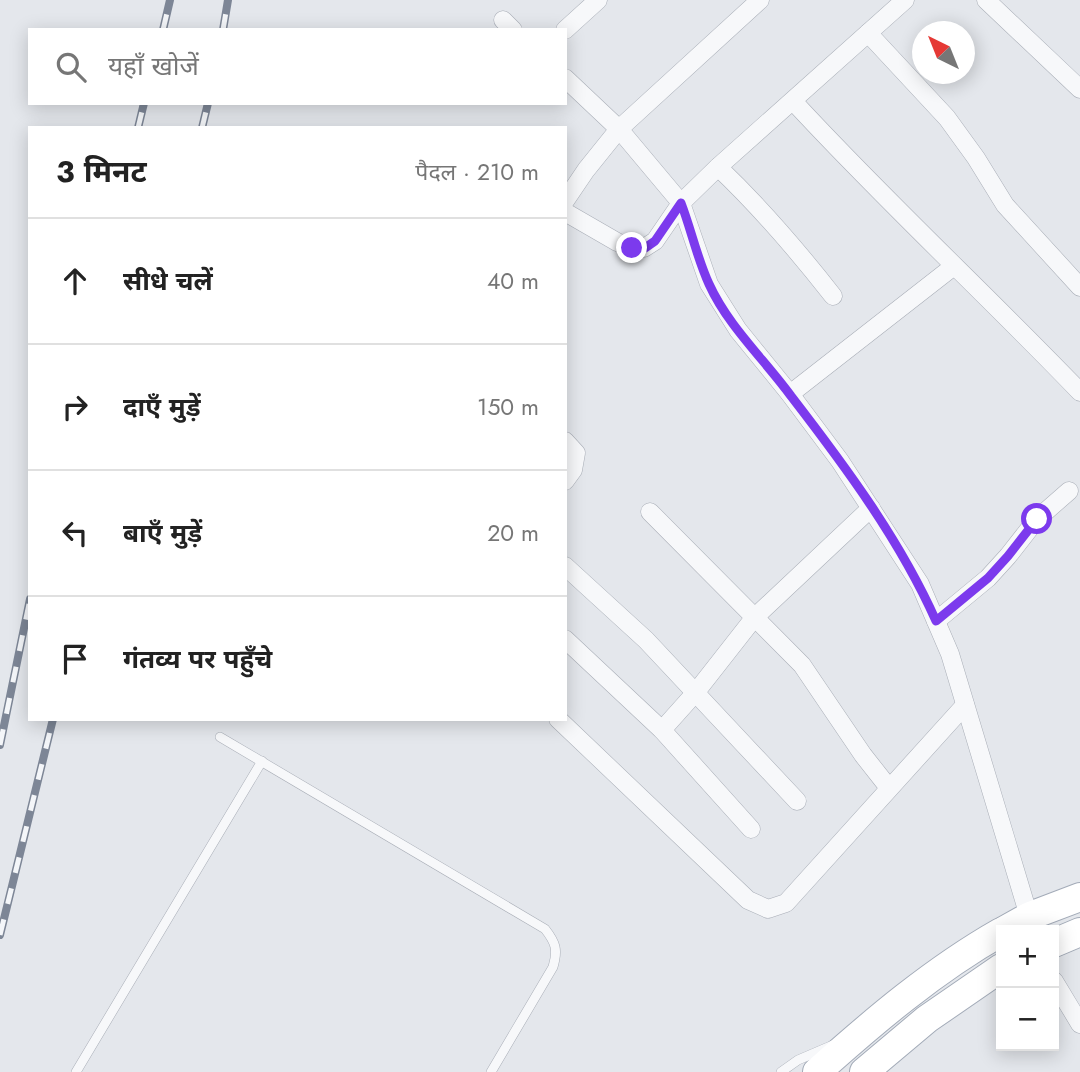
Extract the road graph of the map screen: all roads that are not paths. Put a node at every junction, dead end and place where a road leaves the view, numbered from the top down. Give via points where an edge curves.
1 (598, 0) edge
2 (760, 0) edge
3 (905, 0) edge
4 (986, 0) edge
5 (567, 28) edge
6 (868, 33) junction
7 (567, 81) edge
8 (1080, 89) edge
9 (793, 101) junction
10 (619, 129) junction
11 (718, 167) junction
12 (567, 198) edge
13 (681, 203) junction
14 (567, 213) edge
15 (954, 266) junction
16 (1080, 287) edge
17 (833, 296) dead end
18 (1080, 392) edge
19 (790, 394) junction
20 (567, 443) edge
21 (567, 478) edge
22 (1069, 491) dead end
23 (871, 508) junction
24 (650, 512) dead end
25 (567, 568) edge
26 (754, 618) junction
27 (936, 621) junction
28 (567, 641) edge
29 (696, 692) junction
30 (965, 705) junction
31 (560, 721) edge
32 (662, 730) junction
33 (220, 737) dead end
34 (262, 761) junction
35 (890, 788) junction
36 (797, 801) dead end
37 (751, 829) dead end
38 (1080, 897) edge
39 (1031, 923) edge
40 (1080, 932) edge
41 (996, 935) edge
42 (1059, 941) edge
43 (996, 971) edge
44 (1058, 988) edge
45 (1080, 1024) edge
46 (855, 1038) junction
47 (76, 1072) edge
48 (491, 1072) edge
49 (781, 1072) edge
50 (817, 1072) edge
51 (864, 1072) edge

1 - 5 street
2 - 10 street
3 - 6 street
4 - 8 street
6 - 9 street
6 - 16 street via 947,118 1005,205
7 - 10 street
9 - 11 street
9 - 15 street
10 - 12 street
10 - 13 street
11 - 13 street
11 - 17 street via 789,240
13 - 14 street via 645,248 617,242
13 - 19 street via 709,284 738,330
15 - 18 street
15 - 19 street
19 - 23 street
20 - 21 street via 576,453
22 - 27 street via 1037,519 988,578
23 - 26 street
23 - 27 street via 919,584
24 - 26 street
25 - 29 street
26 - 29 street
26 - 35 street via 802,665
27 - 30 street
28 - 32 street
29 - 32 street
29 - 36 street
30 - 35 street
30 - 39 street
31 - 35 street via 748,900 768,909 786,903
32 - 37 street
33 - 34 lane
34 - 47 lane
34 - 48 lane via 545,929 554,939 558,951 553,967
38 - 39 main road
40 - 42 main road
41 - 46 main road
43 - 51 main road via 926,1019
44 - 45 street
46 - 49 lane via 820,1049
46 - 50 main road

